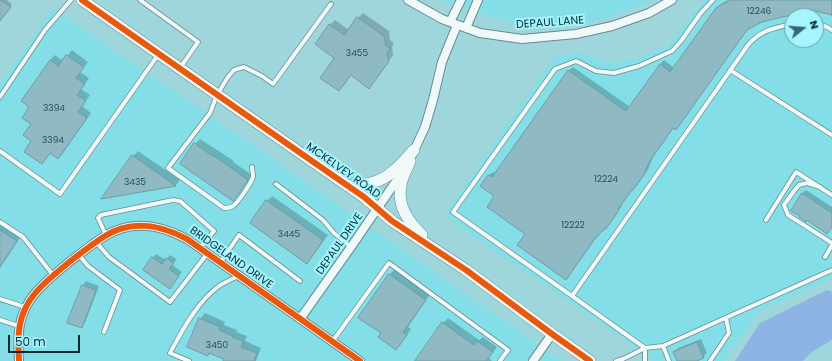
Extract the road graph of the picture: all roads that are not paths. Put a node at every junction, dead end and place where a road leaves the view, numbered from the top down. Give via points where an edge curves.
1 (71, 0) edge
2 (82, 0) edge
3 (140, 0) edge
4 (408, 0) edge
5 (461, 0) edge
6 (478, 0) edge
7 (672, 0) edge
8 (713, 0) edge
9 (331, 4) dead end
10 (454, 23) junction
11 (784, 26) edge
12 (466, 28) junction
13 (159, 54) junction
14 (180, 68) junction
15 (730, 70) junction
16 (217, 95) junction
17 (0, 97) edge
18 (832, 135) edge
19 (414, 150) junction
20 (0, 151) edge
21 (410, 161) junction
22 (252, 167) dead end
23 (276, 184) dead end
24 (348, 186) junction
25 (820, 187) junction
26 (832, 195) edge
27 (378, 209) junction
28 (766, 220) dead end
29 (0, 222) edge
30 (106, 235) junction
31 (96, 242) junction
32 (832, 244) edge
33 (351, 247) junction
34 (204, 251) junction
35 (438, 252) junction
36 (79, 255) junction
37 (825, 257) dead end
38 (220, 262) junction
39 (832, 270) edge
40 (53, 275) junction
41 (239, 276) junction
42 (300, 281) dead end
43 (572, 296) junction
44 (0, 299) edge
45 (26, 307) junction
46 (726, 318) junction
47 (300, 319) junction
48 (0, 320) edge
49 (20, 326) junction
50 (104, 332) dead end
51 (552, 334) junction
52 (332, 342) junction
53 (663, 346) junction
54 (645, 348) junction
55 (19, 361) edge
56 (189, 361) edge
57 (360, 361) edge
58 (500, 361) edge
59 (533, 361) edge
60 (590, 361) edge
61 (616, 361) edge
62 (645, 361) edge
63 (669, 361) edge
64 (710, 361) edge

1 - 17 lane via 45,30
2 - 13 street, MCKELVEY ROAD
3 - 14 lane via 198,42
4 - 10 street, DEPAUL LANE
5 - 10 street, DEPAUL DRIVE
6 - 12 street
7 - 12 street, DEPAUL LANE via 649,13 612,26 576,34 522,38 480,33
8 - 43 lane via 672,51 639,66 614,73 596,71 576,61 554,68 453,212
9 - 16 lane via 273,84 244,68 234,70
10 - 12 street, DEPAUL LANE
10 - 19 street, DEPAUL DRIVE via 425,126
11 - 15 lane via 758,35
13 - 14 street, MCKELVEY ROAD
13 - 20 lane via 60,194
14 - 16 street, MCKELVEY ROAD
15 - 18 lane
15 - 43 lane
16 - 22 lane via 210,113 168,168 224,208 228,208 239,200 252,179
16 - 24 street, MCKELVEY ROAD
19 - 21 street, DEPAUL DRIVE
19 - 24 street via 392,173 383,178 360,186
21 - 27 street, DEPAUL DRIVE
21 - 35 street via 401,184 400,196 404,212 411,224
23 - 33 lane via 323,220
24 - 27 street, MCKELVEY ROAD
25 - 26 lane
25 - 28 lane via 796,172
25 - 32 lane via 798,185 784,205 788,215
27 - 33 street, DEPAUL DRIVE
27 - 35 street, MCKELVEY ROAD
29 - 40 lane via 23,237
30 - 31 street, BRIDGELAND DRIVE
30 - 34 street, BRIDGELAND DRIVE via 128,227 154,227 172,231
30 - 34 lane via 98,218 101,215 172,200 180,201 214,231
31 - 34 lane via 109,256 170,302
31 - 36 street, BRIDGELAND DRIVE
32 - 37 lane
33 - 47 street, DEPAUL DRIVE
34 - 38 street, BRIDGELAND DRIVE
35 - 51 street, MCKELVEY ROAD
36 - 40 street, BRIDGELAND DRIVE
36 - 50 lane via 88,266 120,290
38 - 41 street, BRIDGELAND DRIVE
38 - 42 lane via 239,235
39 - 46 lane
40 - 45 street, BRIDGELAND DRIVE via 36,292
41 - 47 street, BRIDGELAND DRIVE
41 - 56 lane via 207,296 187,323 170,353
43 - 54 lane
44 - 45 lane
45 - 49 street, BRIDGELAND DRIVE
46 - 53 lane
46 - 64 lane via 729,332
47 - 52 street, BRIDGELAND DRIVE
48 - 49 lane
49 - 55 street, BRIDGELAND DRIVE
51 - 59 street
51 - 60 street, MCKELVEY ROAD
52 - 57 street, BRIDGELAND DRIVE
52 - 58 lane via 389,263 508,350
53 - 54 lane
53 - 63 lane
54 - 61 lane
54 - 62 lane

